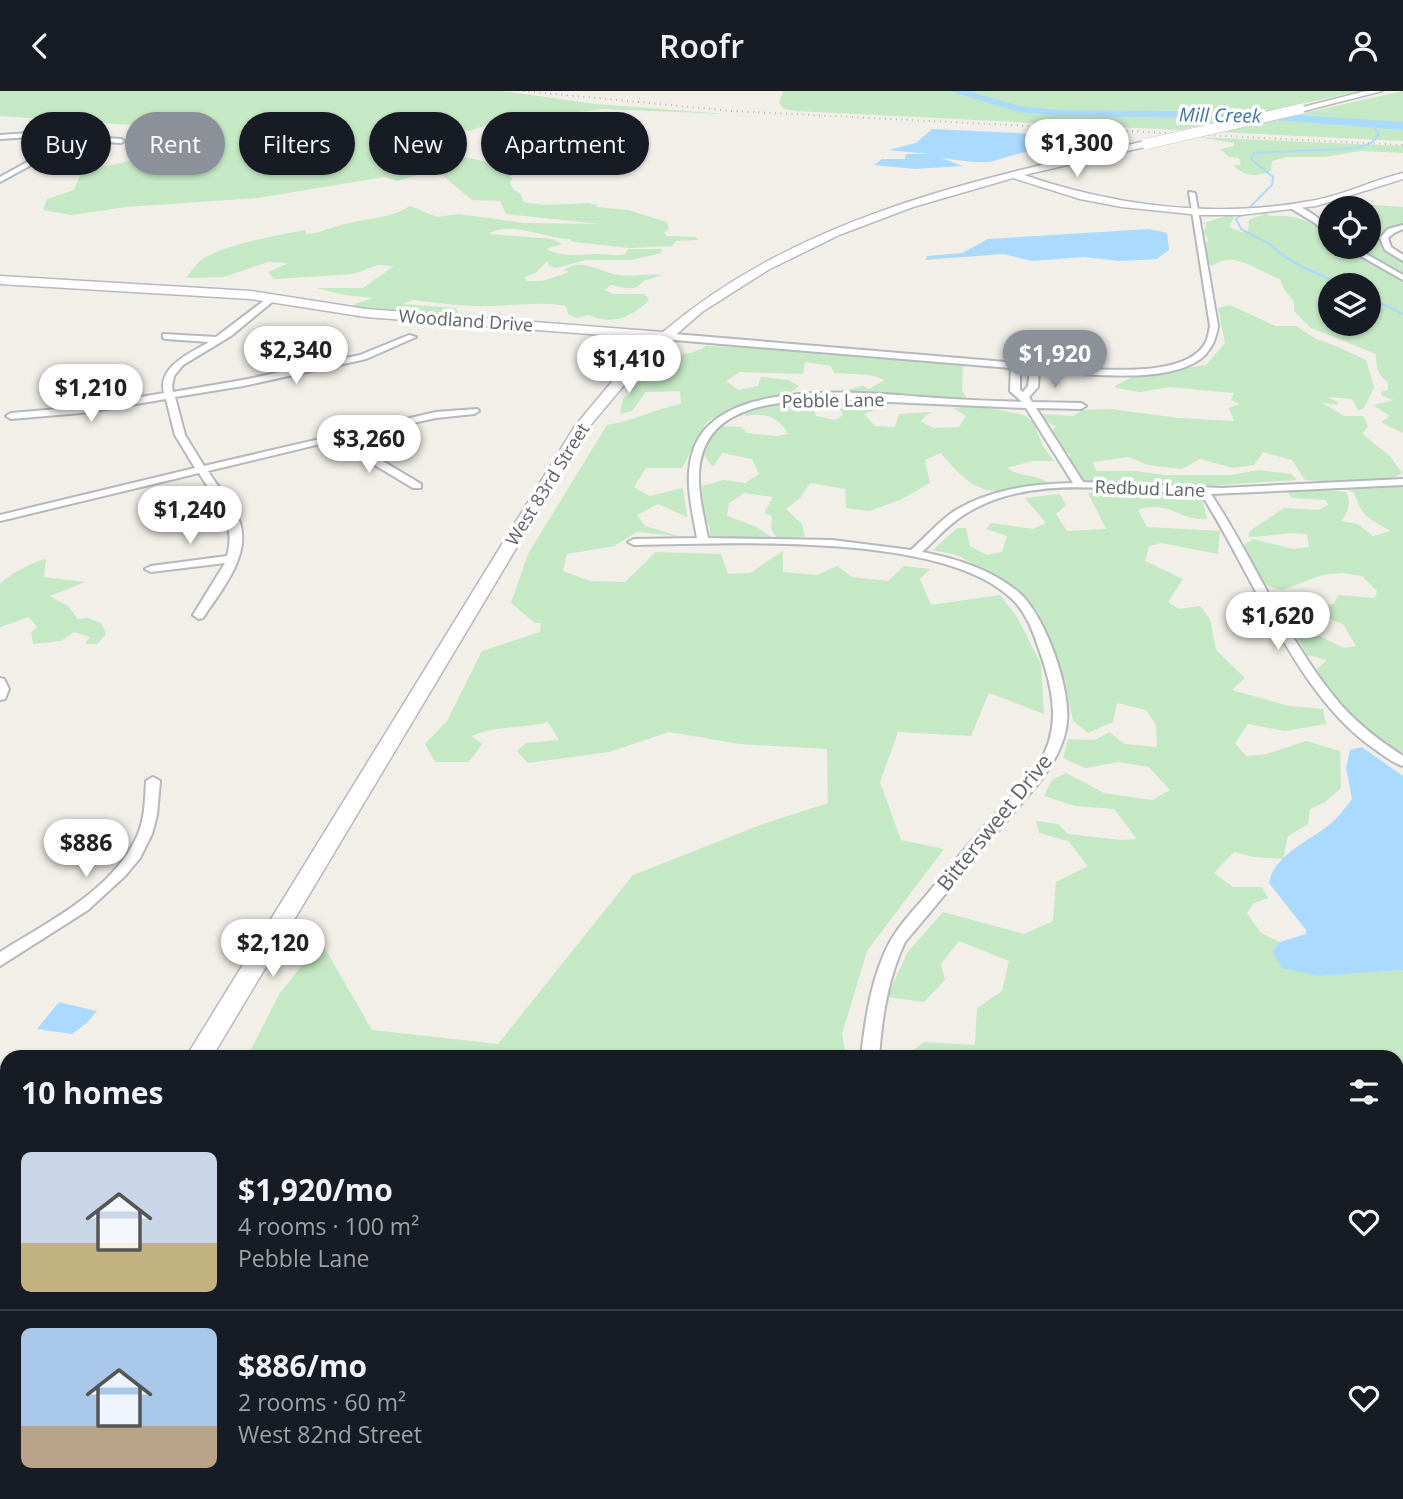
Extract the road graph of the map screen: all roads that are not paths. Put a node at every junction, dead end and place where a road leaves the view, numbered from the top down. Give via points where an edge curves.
1 (1378, 91) edge
2 (21, 136) edge
3 (0, 137) edge
4 (111, 140) edge
5 (121, 141) dead end
6 (21, 168) edge
7 (1010, 174) junction
8 (1403, 176) edge
9 (0, 180) edge
10 (1191, 193) dead end
11 (1295, 207) junction
12 (1193, 210) junction
13 (1318, 221) edge
14 (1403, 227) edge
15 (1370, 259) edge
16 (1403, 259) edge
17 (1403, 278) edge
18 (0, 280) edge
19 (273, 298) junction
20 (166, 335) dead end
21 (662, 336) junction
22 (412, 337) dead end
23 (217, 340) junction
24 (1016, 366) junction
25 (1035, 367) junction
26 (168, 395) junction
27 (1026, 401) junction
28 (1081, 406) dead end
29 (474, 411) dead end
30 (11, 416) dead end
31 (347, 435) junction
32 (202, 471) junction
33 (1403, 482) edge
34 (417, 486) dead end
35 (1080, 486) junction
36 (1204, 491) junction
37 (0, 518) edge
38 (703, 541) junction
39 (635, 542) dead end
40 (915, 552) junction
41 (233, 559) junction
42 (151, 569) dead end
43 (199, 615) dead end
44 (0, 682) edge
45 (0, 696) edge
46 (1403, 762) edge
47 (153, 781) dead end
48 (0, 960) edge
49 (203, 1050) edge
50 (871, 1050) edge

1 - 7 main road, West 83rd Street, bridge
2 - 3 street
4 - 5 street
6 - 9 street
7 - 12 main road via 1087,197
7 - 21 main road, West 83rd Street via 907,203 820,238 730,286
8 - 11 main road
10 - 12 street, Woodland Drive
11 - 12 main road
11 - 13 street
12 - 25 street, Woodland Drive via 1214,326 1214,338 1206,351 1186,363 1143,371
14 - 16 street via 1384,238 1388,248
15 - 17 street
18 - 19 main road, Woodland Drive
19 - 21 main road, Woodland Drive via 366,313
19 - 23 street
20 - 23 street
21 - 24 street, Woodland Drive
21 - 49 main road, West 83rd Street via 582,426
22 - 26 street via 363,357
23 - 26 street via 174,370
24 - 25 street, Woodland Drive
24 - 27 street via 1016,391
25 - 27 street
26 - 30 street
26 - 32 street via 180,435
27 - 28 street, Pebble Lane
27 - 35 street
27 - 38 street, Pebble Lane via 821,396 766,402 731,413 705,435 694,460
29 - 31 street
31 - 32 street
31 - 34 street via 362,453
32 - 37 street
32 - 41 street via 239,536
33 - 36 street, Redbud Lane
35 - 36 street, Redbud Lane
35 - 40 street, Redbud Lane via 1023,492 975,505
36 - 46 street via 1329,701 1365,737
38 - 39 street, Bittersweet Drive
38 - 40 street, Bittersweet Drive
40 - 50 street, Bittersweet Drive via 985,575 1024,605 1059,690 1062,722 1056,744 1038,775 899,939 880,990
41 - 42 street
41 - 43 street
44 - 45 street
47 - 48 street via 145,835 124,866 69,916

